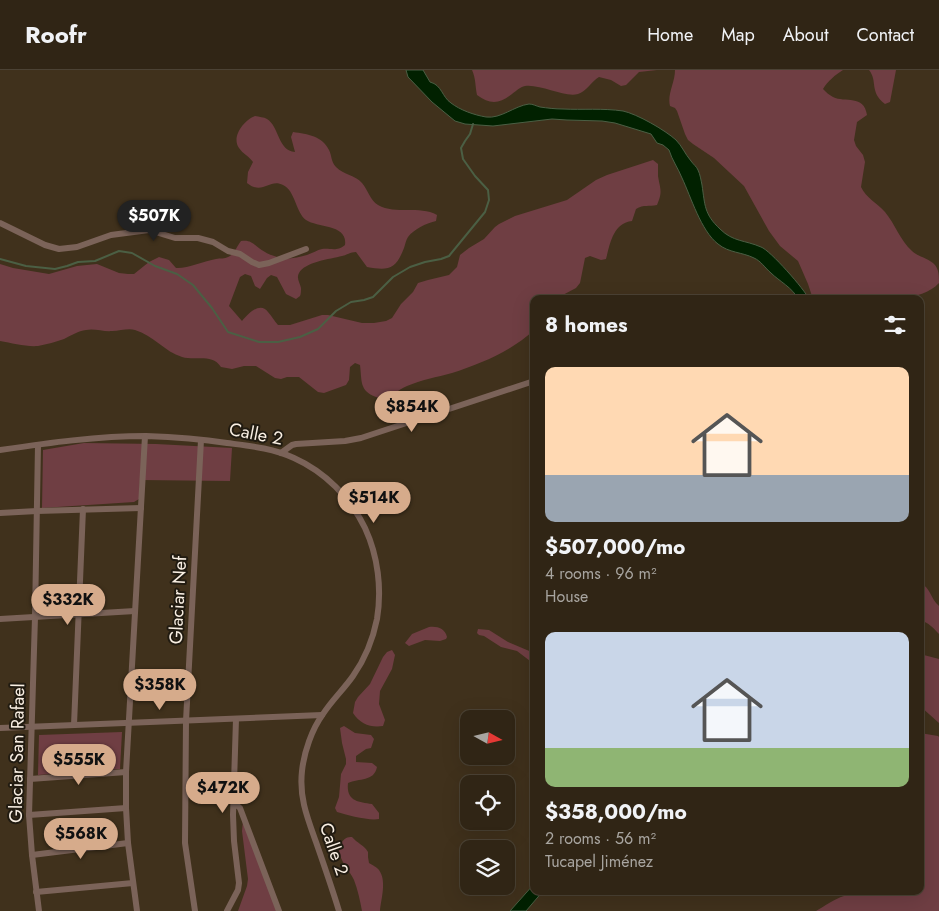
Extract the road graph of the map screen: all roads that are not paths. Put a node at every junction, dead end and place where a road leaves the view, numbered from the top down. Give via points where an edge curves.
1 (0, 223) edge
2 (306, 248) dead end
3 (530, 382) edge
4 (145, 436) junction
5 (201, 440) junction
6 (38, 445) junction
7 (0, 450) edge
8 (281, 453) junction
9 (141, 508) junction
10 (83, 509) junction
11 (37, 511) junction
12 (0, 513) edge
13 (135, 611) junction
14 (79, 614) junction
15 (35, 617) junction
16 (0, 619) edge
17 (322, 716) junction
18 (236, 719) junction
19 (186, 721) junction
20 (128, 723) junction
21 (74, 725) junction
22 (32, 727) junction
23 (0, 728) edge
24 (126, 772) junction
25 (30, 779) junction
26 (234, 803) junction
27 (126, 808) junction
28 (29, 815) junction
29 (128, 843) junction
30 (32, 855) junction
31 (133, 883) junction
32 (36, 892) junction
33 (39, 911) edge
34 (136, 911) edge
35 (195, 911) edge
36 (227, 911) edge
37 (279, 911) edge
38 (339, 911) edge

1 - 2 street via 60,249 77,247 111,235 149,230 176,238 213,242 259,265
3 - 8 street via 361,438 296,444
4 - 5 street, Calle 2
4 - 6 street, Calle 2
4 - 9 street
5 - 8 street, Calle 2 via 258,446
5 - 19 street, Glaciar Nef
6 - 7 street, Calle 2
6 - 11 street, Glaciar San Rafael
8 - 17 street, Calle 2 via 313,469 341,492 367,533 377,569 378,607 370,644 352,677
9 - 10 street
9 - 13 street
10 - 11 street
10 - 14 street
11 - 12 street
11 - 15 street, Glaciar San Rafael
13 - 14 street
13 - 20 street
14 - 15 street
14 - 21 street
15 - 16 street
15 - 22 street, Glaciar San Rafael
17 - 18 street
17 - 38 street, Calle 2 via 306,750 302,793 305,811
18 - 19 street
18 - 26 street
19 - 20 street
19 - 35 street, Glaciar Nef via 185,844
20 - 21 street
20 - 24 street
21 - 22 street
22 - 23 street
22 - 25 street, Glaciar San Rafael
24 - 25 street
24 - 27 street
25 - 28 street, Glaciar San Rafael
26 - 36 street via 239,883
26 - 37 street via 240,808
27 - 28 street
27 - 29 street
28 - 30 street, Glaciar San Rafael
29 - 30 street
29 - 31 street
30 - 32 street, Glaciar San Rafael
31 - 32 street
31 - 34 street
32 - 33 street, Glaciar San Rafael

